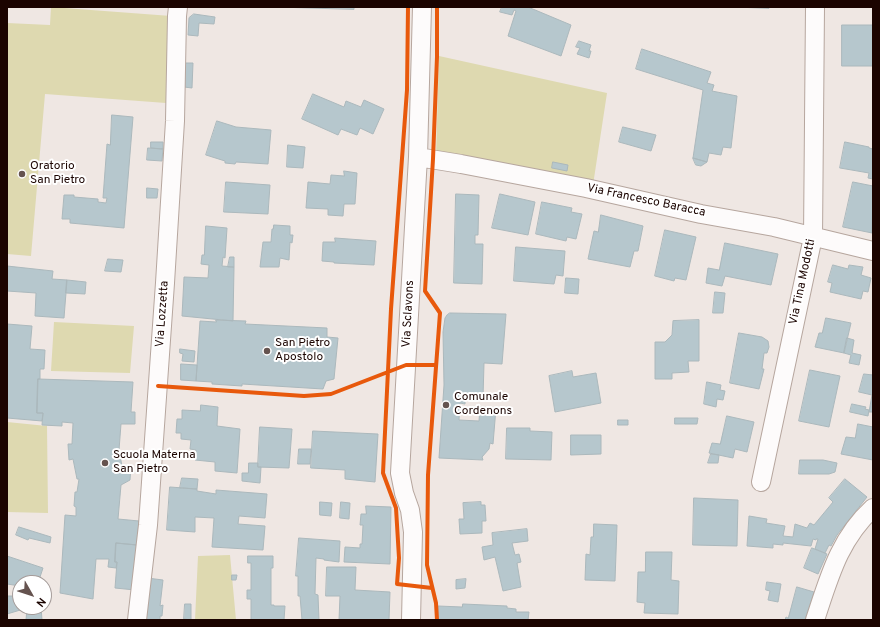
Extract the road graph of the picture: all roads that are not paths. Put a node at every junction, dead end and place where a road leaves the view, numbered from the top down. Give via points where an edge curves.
1 (178, 7) edge
2 (422, 7) edge
3 (815, 7) edge
4 (418, 157) junction
5 (813, 237) junction
6 (873, 250) edge
7 (761, 482) dead end
8 (873, 508) edge
9 (137, 620) edge
10 (412, 620) edge
11 (816, 620) edge

1 - 9 street, Via Lozzetta via 175,120 165,283 148,525
2 - 4 street, Via Sclavons
3 - 5 street, Via Tina Modotti
4 - 5 street, Via Francesco Baracca via 586,188
4 - 10 street, Via Sclavons via 400,473 413,532
5 - 6 street, Via Francesco Baracca
5 - 7 street, Via Tina Modotti
8 - 11 street via 861,519 834,563

